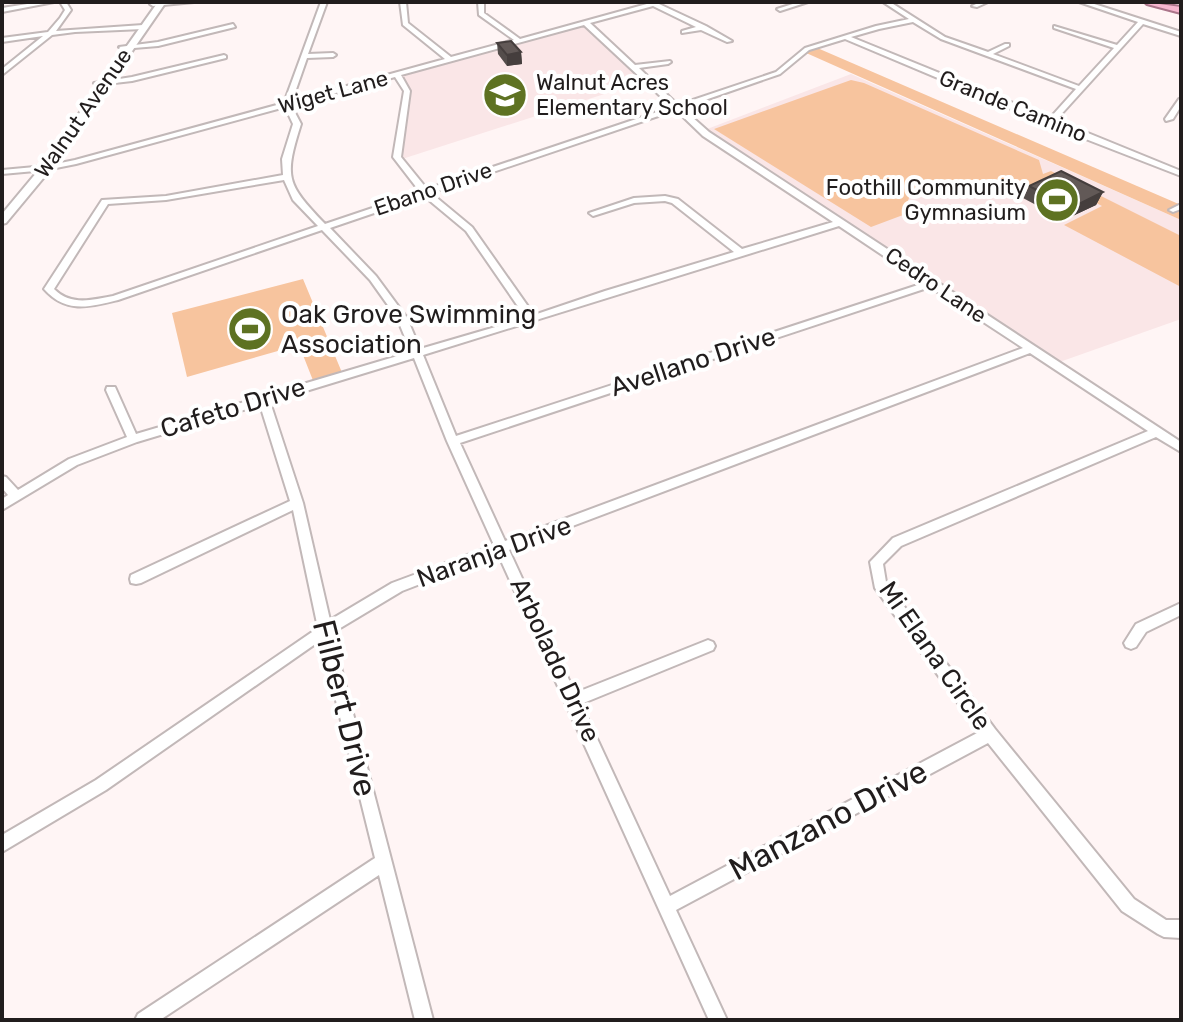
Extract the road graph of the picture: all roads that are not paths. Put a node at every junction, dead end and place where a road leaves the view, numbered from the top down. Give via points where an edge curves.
1 (51, 2) edge
2 (63, 2) edge
3 (191, 2) edge
4 (324, 2) edge
5 (403, 2) edge
6 (481, 2) edge
7 (805, 2) edge
8 (886, 2) edge
9 (985, 2) edge
10 (1082, 2) edge
11 (1150, 2) edge
12 (1173, 2) edge
13 (157, 3) edge
14 (657, 3) edge
15 (975, 6) dead end
16 (1181, 7) edge
17 (780, 9) dead end
18 (2, 10) edge
19 (913, 20) junction
20 (1141, 22) junction
21 (586, 23) junction
22 (233, 26) dead end
23 (139, 27) junction
24 (704, 27) junction
25 (1056, 27) dead end
26 (684, 32) dead end
27 (51, 33) junction
28 (1181, 34) edge
29 (845, 37) junction
30 (2, 40) edge
31 (519, 41) junction
32 (729, 41) dead end
33 (1007, 45) dead end
34 (126, 46) junction
35 (1116, 47) junction
36 (333, 55) dead end
37 (987, 55) junction
38 (307, 56) junction
39 (224, 57) dead end
40 (450, 60) junction
41 (668, 62) dead end
42 (634, 67) junction
43 (2, 73) edge
44 (397, 75) junction
45 (102, 83) junction
46 (1082, 89) junction
47 (1181, 100) edge
48 (287, 104) junction
49 (676, 106) junction
50 (1169, 119) dead end
51 (1050, 122) junction
52 (46, 168) junction
53 (34, 170) junction
54 (2, 172) edge
55 (1181, 174) edge
56 (287, 177) junction
57 (425, 192) junction
58 (593, 213) dead end
59 (2, 219) edge
60 (842, 222) junction
61 (322, 227) junction
62 (741, 253) junction
63 (932, 283) junction
64 (532, 319) junction
65 (1031, 349) junction
66 (416, 353) junction
67 (111, 390) dead end
68 (263, 398) junction
69 (1157, 432) junction
70 (133, 439) junction
71 (453, 441) junction
72 (1181, 448) edge
73 (2, 480) edge
74 (15, 495) junction
75 (297, 503) junction
76 (2, 505) edge
77 (504, 549) junction
78 (136, 579) dead end
79 (1181, 609) edge
80 (325, 630) junction
81 (1131, 643) dead end
82 (708, 646) dead end
83 (574, 700) junction
84 (990, 734) junction
85 (2, 844) edge
86 (384, 862) junction
87 (667, 906) junction
88 (1181, 929) edge
89 (144, 1020) edge
90 (424, 1020) edge
91 (718, 1020) edge

1 - 18 street
2 - 27 street via 68,10
3 - 13 street
4 - 38 street
5 - 40 street via 405,24
6 - 31 street via 481,14
7 - 17 street
8 - 19 street
9 - 15 street
10 - 20 street
11 - 16 highway
12 - 16 highway
13 - 23 street, Walnut Avenue
14 - 21 street, Wiget Lane
14 - 24 street
19 - 29 street, Ebano Drive
19 - 37 street
20 - 28 street
20 - 35 street
21 - 31 street, Wiget Lane
21 - 42 street, Cedro Lane
22 - 34 street
23 - 27 street
23 - 34 street, Walnut Avenue
24 - 26 street
24 - 32 street
25 - 35 street
27 - 30 street
27 - 43 street
29 - 49 street, Ebano Drive via 807,49 778,73
29 - 51 street, Grande Camino
31 - 40 street, Wiget Lane
33 - 37 street
34 - 45 street, Walnut Avenue
35 - 46 street
36 - 38 street
37 - 46 street
38 - 48 street
39 - 45 street
40 - 44 street, Wiget Lane
41 - 42 street
42 - 49 street, Cedro Lane
44 - 48 street, Wiget Lane
44 - 57 street via 407,91 397,157
45 - 52 street, Walnut Avenue
45 - 53 street, Walnut Avenue
46 - 51 street
47 - 50 street
48 - 52 street, Wiget Lane
48 - 56 street via 297,124 286,159
49 - 57 street, Ebano Drive
49 - 60 street, Cedro Lane via 706,134
51 - 55 street, Grande Camino
52 - 53 street, Wiget Lane
52 - 59 street, Walnut Avenue
53 - 54 street, Wiget Lane
53 - 59 street, Walnut Avenue
56 - 61 street, Arbolado Drive via 296,198
56 - 61 street, Ebano Drive via 166,198 105,202 49,289 58,301 78,306 115,298
57 - 61 street, Ebano Drive
57 - 64 street via 469,229
58 - 62 street via 650,196 665,197
60 - 62 street, Cafeto Drive
60 - 63 street, Cedro Lane
61 - 66 street, Arbolado Drive via 391,301
62 - 64 street, Cafeto Drive
63 - 65 street, Cedro Lane
63 - 71 street, Avellano Drive
64 - 66 street, Cafeto Drive
65 - 69 street, Cedro Lane
65 - 77 street, Naranja Drive
66 - 68 street, Cafeto Drive
66 - 71 street, Arbolado Drive
67 - 70 street
68 - 70 street, Cafeto Drive
68 - 75 street, Filbert Drive
69 - 72 street, Cedro Lane
69 - 84 street, Mi Elana Circle via 897,542 876,562 880,584
70 - 74 street, Cafeto Drive via 73,462
71 - 77 street, Arbolado Drive
73 - 74 street
74 - 76 street, Cafeto Drive
75 - 78 street
75 - 80 street, Filbert Drive
77 - 80 street, Naranja Drive via 397,587
77 - 83 street, Arbolado Drive
79 - 81 street via 1141,628
80 - 85 street, Naranja Drive via 101,785
80 - 86 street, Filbert Drive
82 - 83 street
83 - 87 street, Arbolado Drive
84 - 87 street, Manzano Drive
84 - 88 street, Mi Elana Circle via 1128,905 1164,928
86 - 89 street
86 - 90 street, Filbert Drive
87 - 91 street, Arbolado Drive

